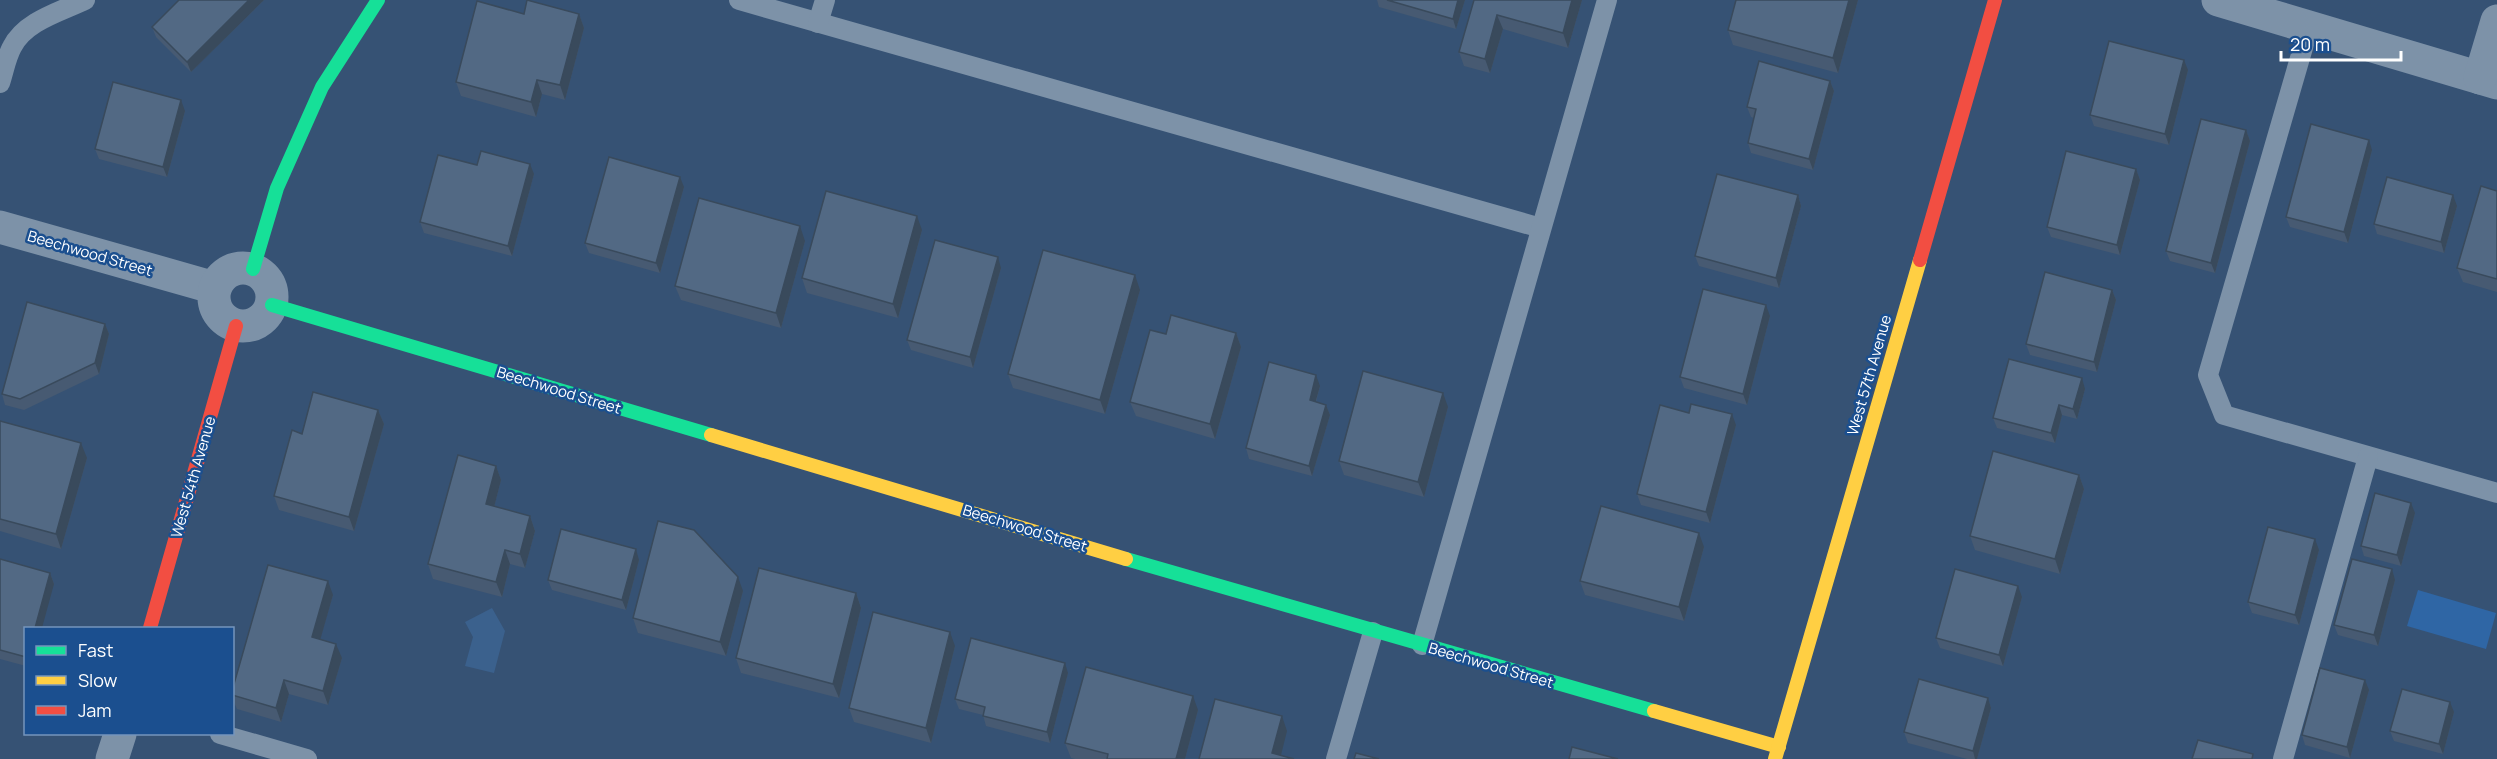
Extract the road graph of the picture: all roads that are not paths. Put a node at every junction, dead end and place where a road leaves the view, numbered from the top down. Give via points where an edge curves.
1 (85, 0) edge
2 (378, 0) edge
3 (739, 0) edge
4 (825, 0) edge
5 (1607, 0) edge
6 (1995, 0) edge
7 (2218, 0) edge
8 (2261, 6) edge
9 (2497, 21) edge
10 (818, 23) junction
11 (2309, 27) junction
12 (2489, 80) edge
13 (0, 83) edge
14 (0, 227) edge
15 (1541, 228) junction
16 (253, 269) junction
17 (215, 288) junction
18 (272, 305) junction
19 (237, 326) junction
20 (2368, 457) junction
21 (2497, 493) edge
22 (150, 627) edge
23 (1373, 632) junction
24 (1422, 645) junction
25 (120, 735) edge
26 (223, 735) edge
27 (1777, 753) edge
28 (112, 759) edge
29 (307, 759) edge
30 (1336, 759) edge
31 (2283, 759) edge

1 - 13 lane via 33,25 18,37
2 - 16 street via 322,87 277,188
3 - 10 lane
4 - 10 lane
5 - 15 lane
6 - 27 street, West 57th Avenue
7 - 8 street
8 - 11 street
9 - 12 street
10 - 15 lane
11 - 12 street
11 - 20 lane via 2208,375 2224,415
14 - 17 street, Beechwood Street
15 - 24 lane
16 - 17 street via 241,267 230,271
16 - 18 street via 269,283
17 - 19 street via 218,312 225,321
18 - 19 street via 258,322
18 - 23 street, Beechwood Street
19 - 22 street, West 54th Avenue
20 - 21 lane
20 - 31 lane
23 - 24 street, Beechwood Street
23 - 30 lane
24 - 27 street, Beechwood Street
25 - 28 street
26 - 29 lane

